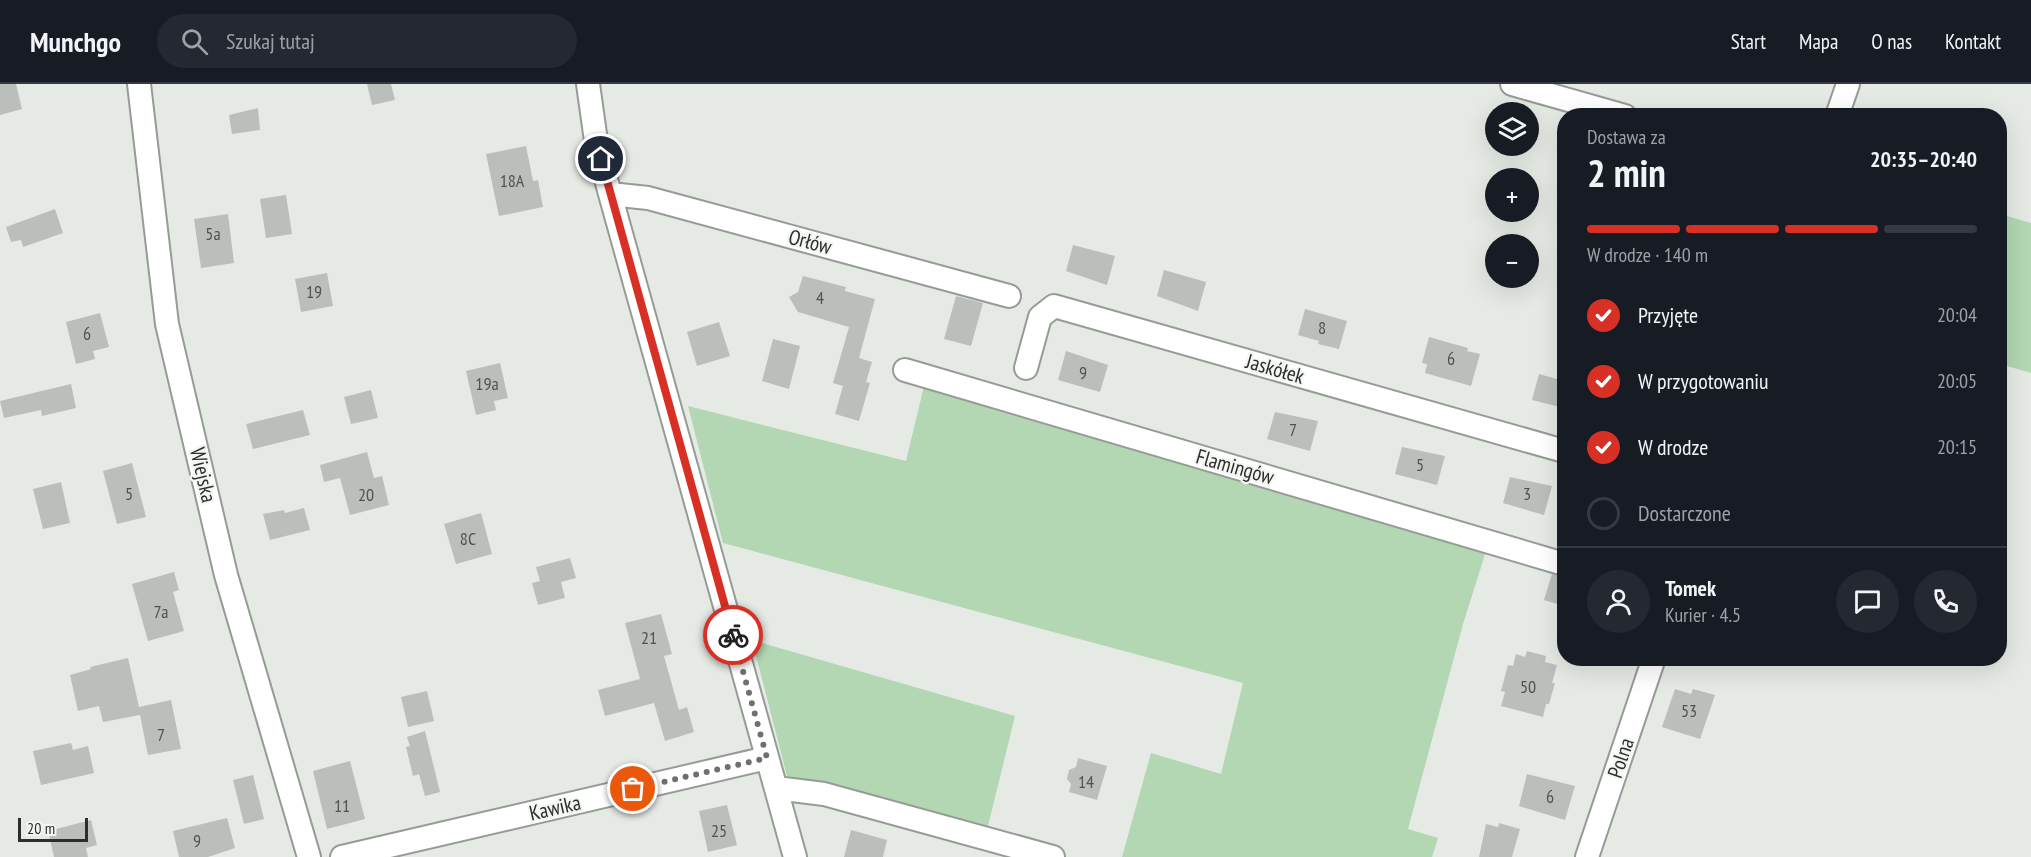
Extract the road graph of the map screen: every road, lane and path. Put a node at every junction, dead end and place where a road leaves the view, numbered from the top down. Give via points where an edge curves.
1 (139, 84) edge
2 (588, 84) edge
3 (1512, 84) edge
4 (1848, 84) edge
5 (1597, 108) edge
6 (1840, 108) edge
7 (610, 194) junction
8 (1009, 296) dead end
9 (1026, 368) dead end
10 (905, 370) dead end
11 (1557, 449) edge
12 (1557, 562) edge
13 (1651, 666) edge
14 (767, 758) junction
15 (776, 788) junction
16 (309, 857) edge
17 (342, 857) edge
18 (795, 857) edge
19 (1053, 857) edge
20 (1587, 857) edge

1 - 16 street, Wiejska via 167,324 226,575
2 - 7 street via 596,141
3 - 5 street
4 - 6 street
7 - 8 street, Orłów via 648,198
7 - 14 street
9 - 11 street, Jaskółek via 1040,317 1054,306
10 - 12 street, Flamingów
13 - 20 street, Polna
14 - 15 street
14 - 17 street, Kawika
15 - 18 street
15 - 19 street via 824,794

